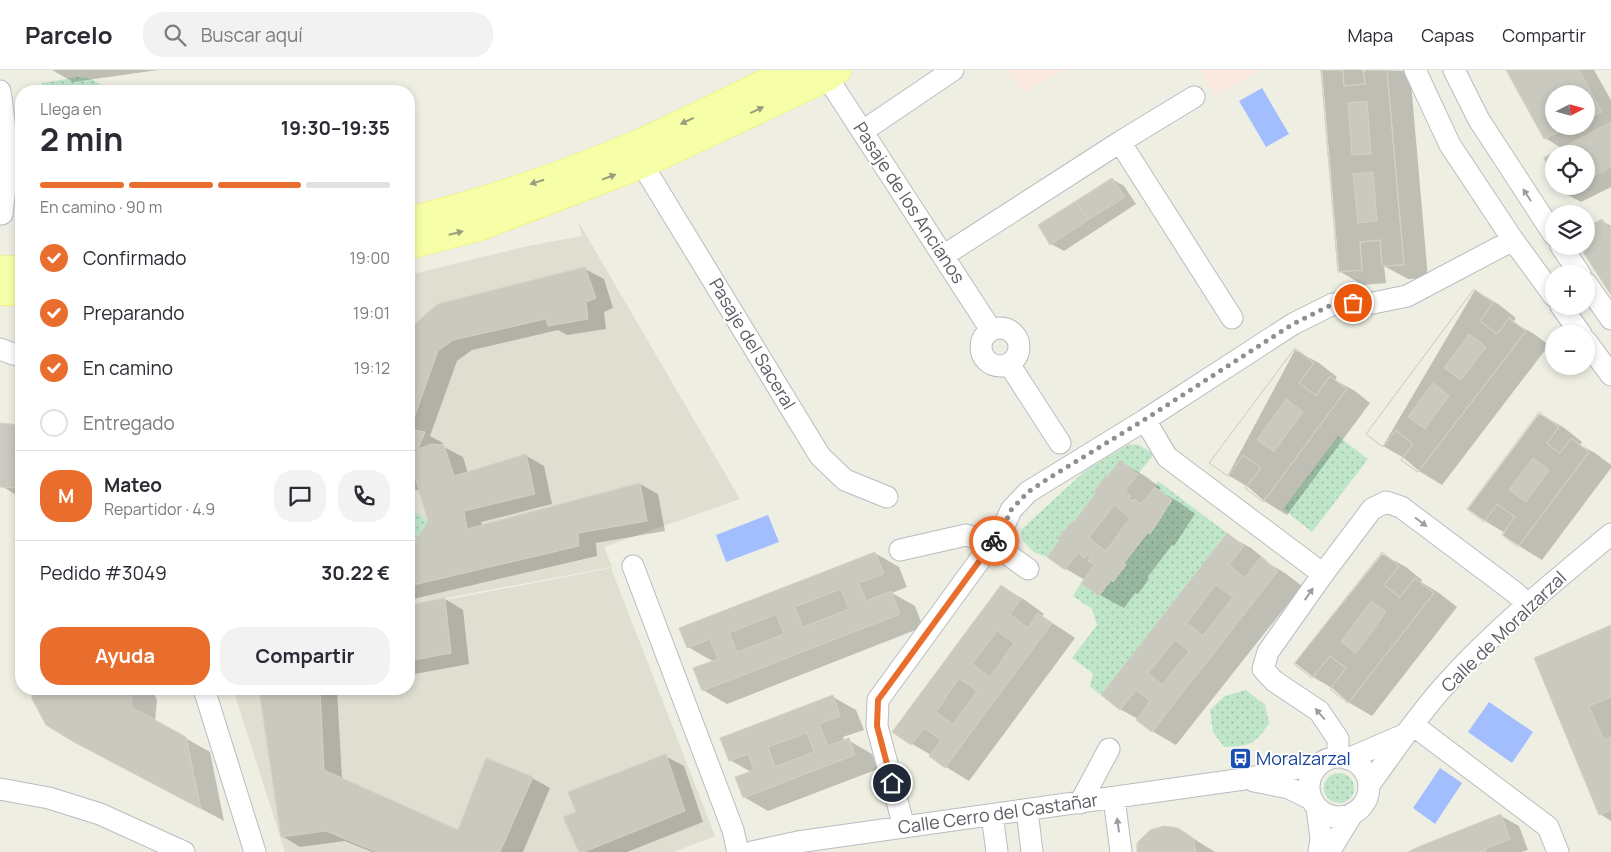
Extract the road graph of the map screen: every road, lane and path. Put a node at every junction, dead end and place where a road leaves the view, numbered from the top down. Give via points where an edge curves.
1 (953, 70) edge
2 (1415, 70) edge
3 (1454, 70) edge
4 (784, 72) edge
5 (832, 73) edge
6 (0, 91) edge
7 (1194, 97) dead end
8 (6, 128) junction
9 (863, 131) junction
10 (1120, 142) junction
11 (15, 154) edge
12 (642, 164) junction
13 (8, 213) edge
14 (415, 220) edge
15 (1545, 222) edge
16 (1513, 240) junction
17 (415, 243) edge
18 (943, 256) junction
19 (0, 270) edge
20 (15, 270) edge
21 (1545, 284) edge
22 (0, 291) edge
23 (15, 292) edge
24 (1595, 296) edge
25 (1232, 318) dead end
26 (1611, 319) edge
27 (0, 349) edge
28 (1595, 353) edge
29 (15, 354) edge
30 (1611, 374) edge
31 (1144, 420) junction
32 (1060, 442) dead end
33 (888, 497) dead end
34 (1611, 534) edge
35 (992, 543) junction
36 (900, 550) dead end
37 (633, 566) dead end
38 (1028, 569) dead end
39 (1323, 574) junction
40 (1528, 604) junction
41 (206, 695) edge
42 (1410, 729) junction
43 (1109, 749) dead end
44 (1335, 760) junction
45 (1244, 779) junction
46 (1369, 785) junction
47 (0, 789) edge
48 (1114, 798) junction
49 (1080, 803) junction
50 (1314, 804) junction
51 (1027, 810) junction
52 (1353, 814) junction
53 (992, 815) junction
54 (904, 828) junction
55 (184, 852) edge
56 (255, 852) edge
57 (738, 852) edge
58 (752, 852) edge
59 (997, 852) edge
60 (1032, 852) edge
61 (1122, 852) edge
62 (1319, 852) edge
63 (1329, 852) edge
64 (1558, 852) edge

1 - 9 street
2 - 16 street via 1450,145
15 -> 3 street via 1479,120
4 -> 14 main road via 636,145 550,178
5 - 9 street, Pasaje de los Ancianos
12 -> 5 main road
6 - 8 street
7 - 10 street
8 - 11 street
8 - 13 street
9 - 18 street, Pasaje de los Ancianos
10 - 18 street
10 - 25 street
17 -> 12 main road via 481,226
12 - 33 street, Pasaje del Saceral via 820,456 844,480
16 - 21 street
16 - 31 street via 1407,296 1373,303 1333,304 1293,324
18 - 32 street, Pasaje de los Ancianos via 991,330 1004,328 1018,341 1018,354 1010,364
19 - 20 main road
22 - 23 main road
24 - 26 street
27 - 29 street
28 - 30 street
31 - 35 street via 1028,492 1011,510
31 - 39 street via 1167,457
34 - 40 street, Calle de Moralzarzal
35 - 36 street via 966,536
35 - 38 street
35 - 54 street via 878,700 877,726
37 - 57 street via 733,830
39 -> 40 street via 1372,509 1386,502 1401,507
44 -> 39 street via 1338,739 1319,711 1274,681 1263,669 1268,652
40 - 42 street, Calle de Moralzarzal via 1451,679
41 - 56 street
42 - 44 street, Calle Cerro del Castañar
42 - 46 street, Calle de Moralzarzal
42 - 64 street via 1548,827
43 - 49 street
44 - 45 street, Calle Cerro del Castañar
44 - 46 street via 1360,766
44 - 50 street via 1313,772 1309,792
45 - 48 street, Calle Cerro del Castañar
45 - 50 street, Calle Cerro del Castañar via 1289,788
46 - 52 street via 1364,805
47 - 55 street via 49,798 100,814
48 - 49 street, Calle Cerro del Castañar
61 -> 48 street
49 - 51 street, Calle Cerro del Castañar
50 - 52 street, Calle Cerro del Castañar via 1326,814 1336,817
50 - 62 street via 1321,839
51 - 53 street, Calle Cerro del Castañar
51 - 60 street
52 - 63 street
53 - 54 street, Calle Cerro del Castañar
53 - 59 street
54 - 58 street, Calle Cerro del Castañar via 798,842

